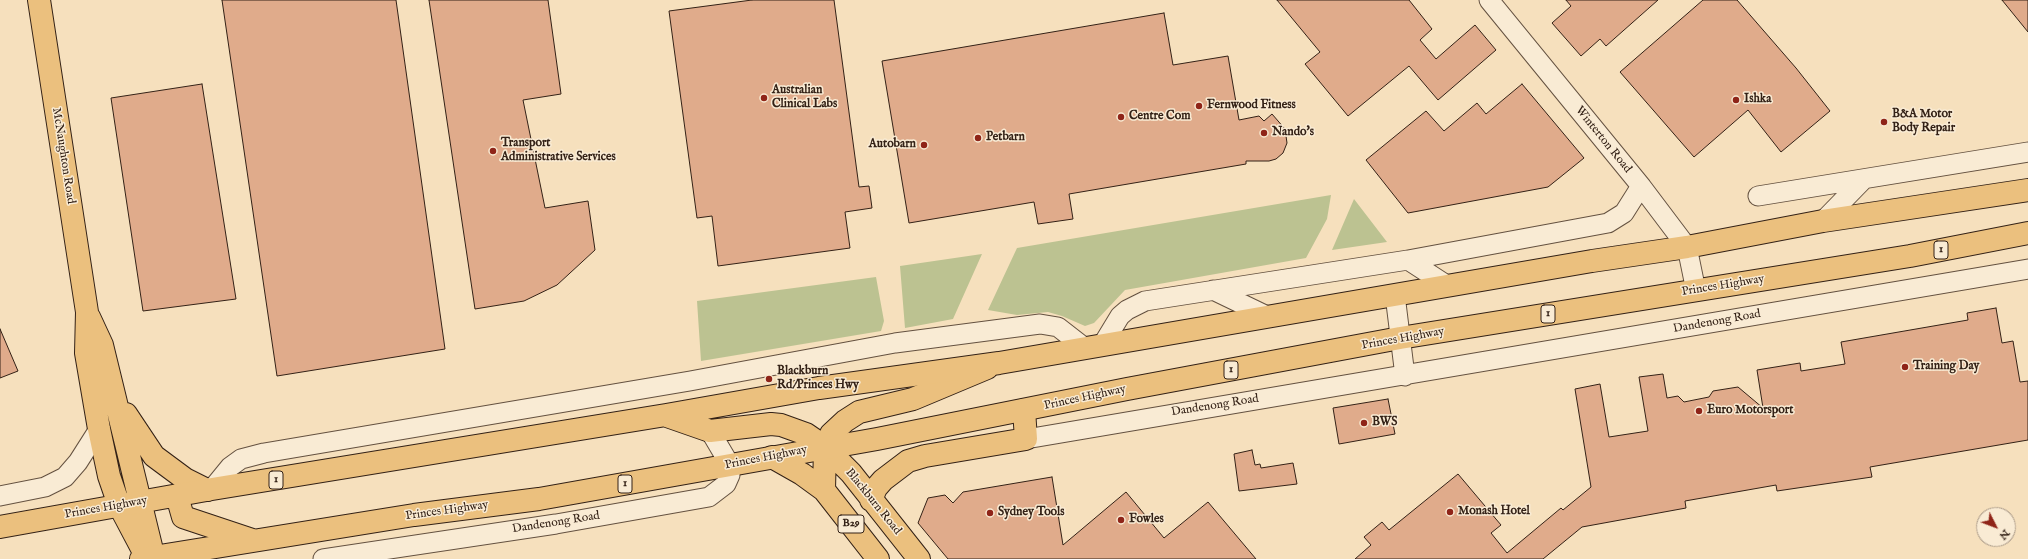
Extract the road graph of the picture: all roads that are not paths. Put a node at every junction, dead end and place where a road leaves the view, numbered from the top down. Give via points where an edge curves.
1 (39, 0) edge
2 (1489, 0) edge
3 (2028, 152) edge
4 (1864, 179) junction
5 (1641, 186) junction
6 (2028, 190) edge
7 (1758, 196) dead end
8 (1824, 222) junction
9 (2028, 233) edge
10 (1687, 247) junction
11 (1408, 260) junction
12 (2028, 269) edge
13 (1448, 286) junction
14 (1214, 290) junction
15 (1696, 290) junction
16 (1395, 295) junction
17 (87, 312) junction
18 (1267, 316) junction
19 (1400, 338) junction
20 (1094, 346) junction
21 (999, 363) junction
22 (1405, 376) junction
23 (116, 399) junction
24 (1024, 410) junction
25 (666, 415) junction
26 (99, 429) junction
27 (710, 431) junction
28 (1026, 439) junction
29 (340, 440) junction
30 (825, 447) junction
31 (772, 457) junction
32 (730, 465) junction
33 (345, 468) junction
34 (209, 489) junction
35 (824, 490) junction
36 (0, 496) edge
37 (177, 496) junction
38 (539, 499) junction
39 (871, 500) junction
40 (129, 504) junction
41 (556, 524) junction
42 (0, 527) edge
43 (256, 541) junction
44 (148, 558) edge
45 (323, 559) edge
46 (878, 559) edge
47 (919, 559) edge

1 - 17 main road, McNaughton Road
2 - 5 street, Winterton Road
3 - 4 street
4 - 7 street
4 - 8 street
5 - 10 street, Winterton Road
5 - 11 street via 1624,213 1608,223
6 - 8 main road, Princes Highway / 1
8 - 10 main road, Princes Highway / 1
9 - 15 main road, Princes Highway / 1 via 1910,256
10 - 13 main road, Princes Highway / 1
10 - 15 street, Winterton Road
11 - 13 street
11 - 14 street
12 - 22 street, Dandenong Road
13 - 16 main road, Princes Highway / 1
14 - 18 street
14 - 20 street via 1136,304 1120,316
15 - 19 main road, Princes Highway / 1
16 - 18 main road, Princes Highway / 1
16 - 19 street
17 - 23 main road, McNaughton Road via 102,345
17 - 26 main road, McNaughton Road via 86,353
18 - 20 main road, Princes Highway / 1
19 - 22 street
19 - 24 main road, Princes Highway / 1
20 - 21 main road, Princes Highway / 1
20 - 29 street via 1058,327 1040,324 1016,326 895,343
21 - 25 main road, Princes Highway / 1 via 837,386
21 - 30 main road via 913,399 859,412 831,434
22 - 28 street, Dandenong Road
23 - 34 main road via 154,456 185,479
23 - 40 main road, McNaughton Road
24 - 28 main road
24 - 30 main road, Princes Highway / 1
25 - 27 main road
25 - 33 main road, Princes Highway / 1
26 - 36 street via 65,477 45,487
26 - 40 main road, McNaughton Road via 109,476
27 - 30 main road, Blackburn Road via 781,425 806,434
27 - 32 street
28 - 39 main road via 908,461 883,480
29 - 33 street
29 - 34 street via 251,455 230,467
30 - 31 main road, Princes Highway / 1
30 - 35 main road
30 - 39 main road, Blackburn Road / B29
31 - 32 main road, Princes Highway / 1
31 - 35 main road, B29
32 - 38 main road, Princes Highway / 1
32 - 41 street, Dandenong Road via 730,475 726,484 709,497
33 - 34 main road, Princes Highway / 1
34 - 37 main road, Princes Highway / 1
35 - 46 main road, B29
37 - 40 main road, Princes Highway / 1
37 - 43 main road via 183,517
38 - 41 street
38 - 43 main road, Princes Highway / 1 via 414,515
39 - 47 main road, Blackburn Road / B29
40 - 42 main road, Princes Highway / 1
40 - 44 main road, McNaughton Road
41 - 45 street, Dandenong Road
43 - 44 main road, Princes Highway / 1

